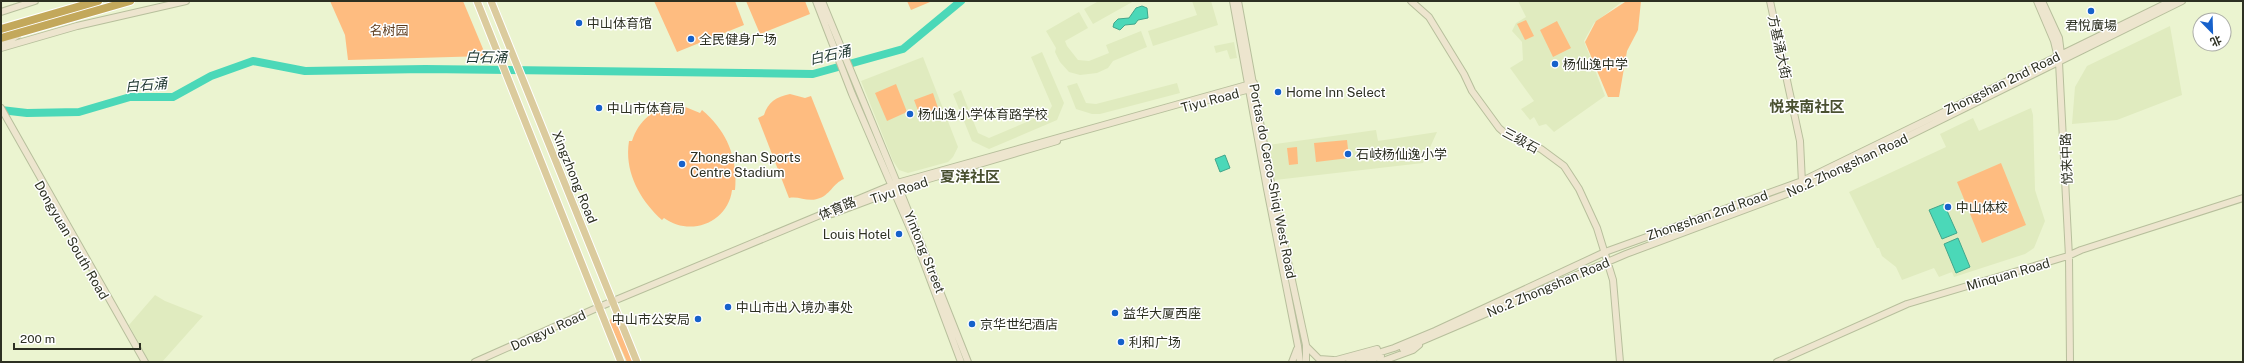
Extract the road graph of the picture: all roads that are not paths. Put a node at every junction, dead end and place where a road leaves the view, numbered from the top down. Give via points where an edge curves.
1 (35, 1) edge
2 (98, 1) edge
3 (130, 1) edge
4 (186, 1) edge
5 (477, 1) edge
6 (491, 1) edge
7 (816, 1) edge
8 (822, 1) edge
9 (1233, 1) edge
10 (1238, 1) edge
11 (1412, 1) edge
12 (1770, 1) edge
13 (2037, 1) edge
14 (2042, 1) edge
15 (2171, 1) edge
16 (2182, 1) edge
17 (1, 12) edge
18 (1, 29) edge
19 (25, 30) junction
20 (1, 38) edge
21 (1, 47) edge
22 (840, 56) junction
23 (2060, 58) junction
24 (1251, 86) junction
25 (1, 108) edge
26 (3, 118) edge
27 (1802, 181) junction
28 (894, 184) junction
29 (1803, 188) junction
30 (900, 189) junction
31 (893, 192) junction
32 (2243, 198) edge
33 (1605, 252) junction
34 (2069, 257) junction
35 (1608, 262) junction
36 (612, 303) junction
37 (599, 309) junction
38 (1436, 333) junction
39 (1425, 340) junction
40 (1306, 345) junction
41 (1298, 346) junction
42 (1394, 348) junction
43 (1332, 361) edge
44 (142, 362) edge
45 (145, 362) edge
46 (475, 362) edge
47 (484, 362) edge
48 (621, 362) edge
49 (637, 362) edge
50 (961, 362) edge
51 (968, 362) edge
52 (1292, 362) edge
53 (1300, 362) edge
54 (1306, 362) edge
55 (1349, 362) edge
56 (1364, 362) edge
57 (1380, 362) edge
58 (1620, 362) edge
59 (1777, 362) edge
60 (2070, 362) edge

1 - 17 main road
2 - 18 highway
3 - 19 highway
4 - 21 main road via 76,26
5 - 37 main road, Xingzhong Road
6 - 36 main road, Xingzhong Road
7 - 22 main road
8 - 22 main road
9 - 24 main road, Portas do Cerco-Shiqi West Road
10 - 24 main road, Portas do Cerco-Shiqi West Road
11 - 33 main road, 三级石 via 1429,17 1464,74 1472,92 1499,128 1507,135 1541,150 1564,166 1579,189
12 - 27 main road, 方基涌大街 via 1800,141
13 - 23 main road
14 - 23 main road via 2059,38
15 - 23 main road, Zhongshan 2nd Road
16 - 23 main road, No.2 Zhongshan Road
19 - 20 highway
19 - 21 main road
22 - 28 main road, Yintong Street
23 - 27 main road, Zhongshan 2nd Road
23 - 29 main road, No.2 Zhongshan Road
23 - 34 main road, 悦来中路
24 - 28 main road, 体育路
24 - 30 main road, Tiyu Road
24 - 40 main road, Portas do Cerco-Shiqi West Road
24 - 41 main road, Portas do Cerco-Shiqi West Road
25 - 26 main road
26 - 44 main road, Dongyuan South Road
26 - 45 main road, Dongyuan South Road
27 - 29 main road, 方基涌大街
27 - 33 main road, Zhongshan 2nd Road
28 - 30 main road, Yintong Street
28 - 31 main road
28 - 36 main road, 体育路
29 - 35 main road, No.2 Zhongshan Road via 1707,222
30 - 31 main road, Tiyu Road
30 - 51 main road, Yintong Street
31 - 36 main road, Tiyu Road via 874,197
31 - 50 main road via 918,247
32 - 34 main road, Minquan Road via 2081,250
33 - 35 main road, 三级石
33 - 38 main road, Zhongshan 2nd Road
34 - 59 main road, Minquan Road via 1907,304
34 - 60 main road, 悦来中路
35 - 38 main road, No.2 Zhongshan Road
35 - 58 main road, 三级石 via 1613,280
36 - 37 main road, 体育路
36 - 49 main road, Xingzhong Road
37 - 46 main road, Dongyu Road
37 - 47 main road, Dongyu Road
37 - 48 main road, Xingzhong Road
38 - 39 main road
38 - 42 main road
39 - 56 main road
39 - 57 main road via 1413,350
40 - 43 main road via 1319,359
40 - 54 main road, Portas do Cerco-Shiqi West Road
41 - 52 main road
41 - 53 main road, Portas do Cerco-Shiqi West Road
42 - 43 main road via 1383,348
42 - 55 main road

